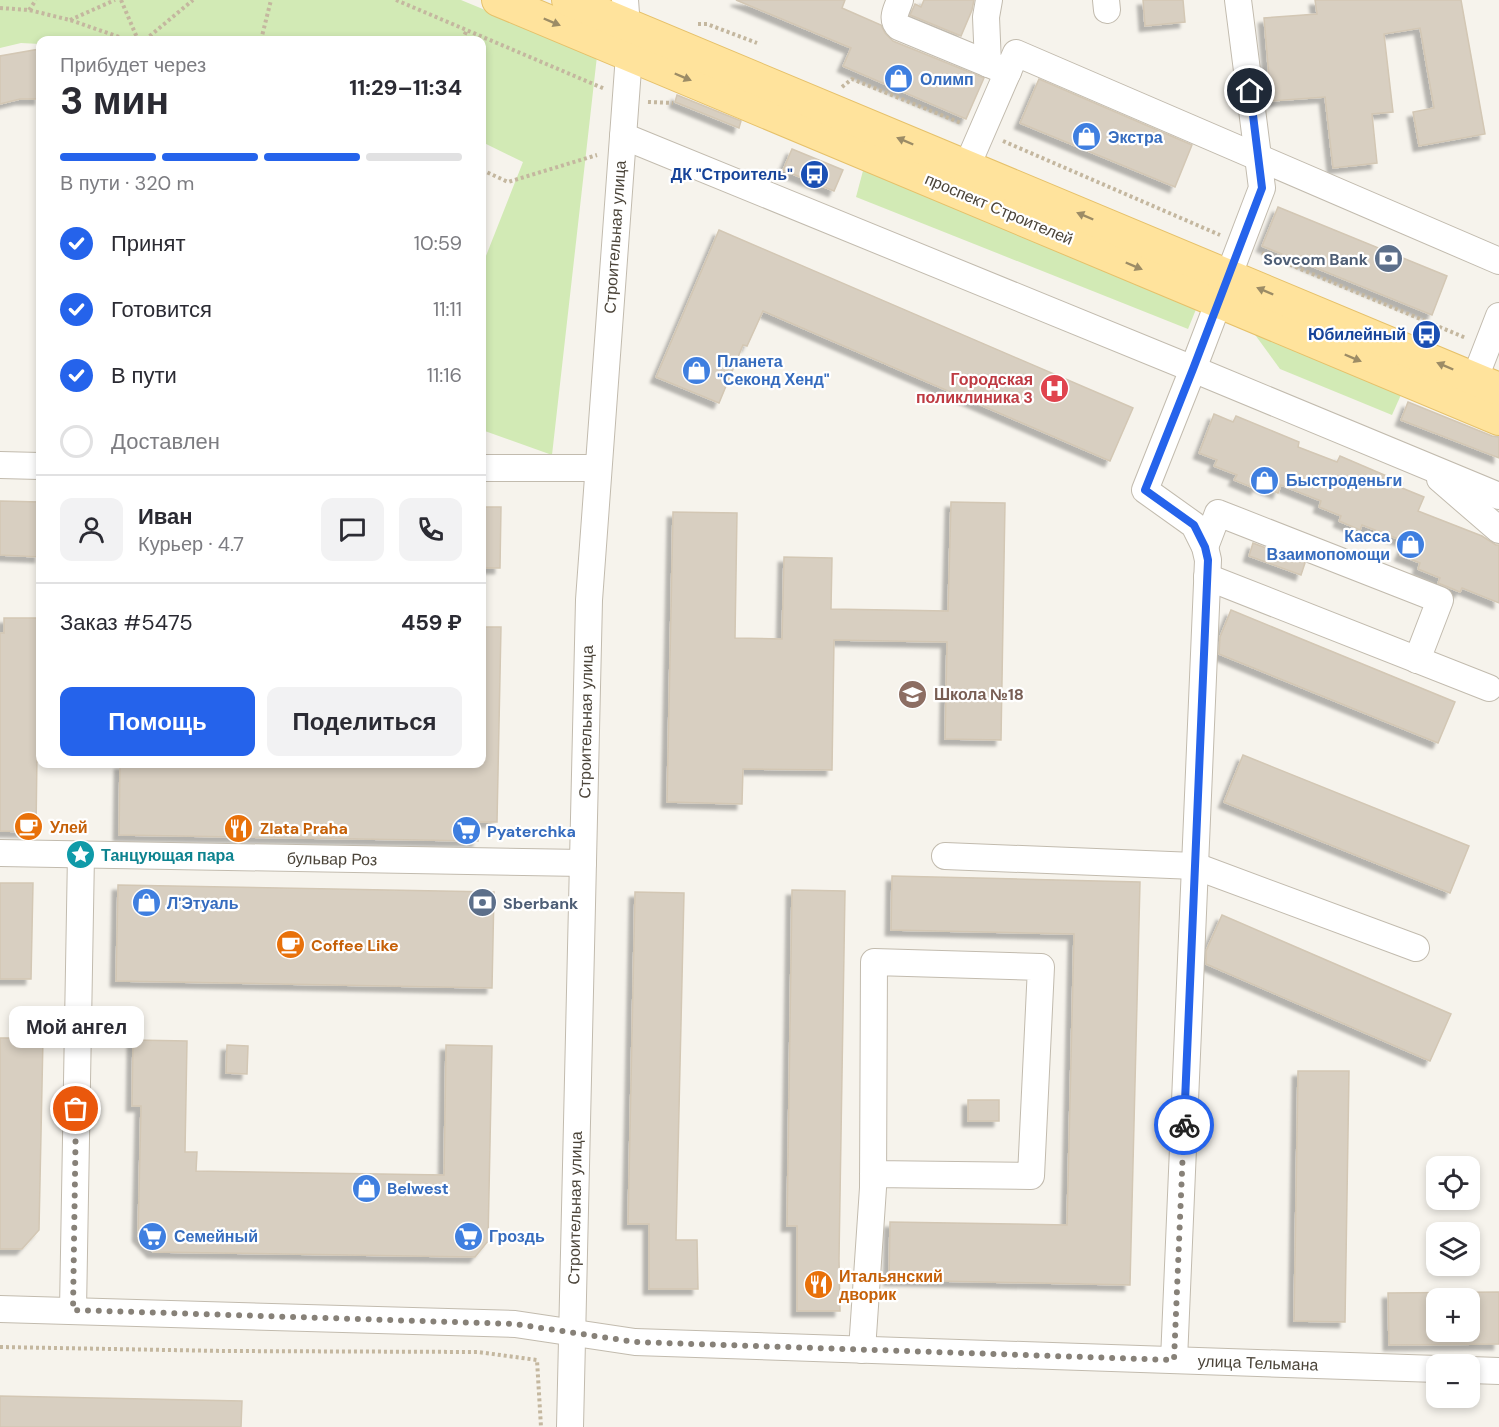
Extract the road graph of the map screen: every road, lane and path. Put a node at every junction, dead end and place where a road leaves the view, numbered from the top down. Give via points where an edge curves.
1 (36, 0) edge
2 (115, 0) edge
3 (121, 0) edge
4 (193, 0) edge
5 (270, 0) edge
6 (396, 0) edge
7 (498, 0) edge
8 (568, 0) edge
9 (900, 0) edge
10 (989, 0) edge
11 (1238, 0) edge
12 (0, 8) edge
13 (29, 10) junction
14 (70, 20) junction
15 (707, 24) dead end
16 (627, 26) edge
17 (467, 30) junction
18 (116, 36) edge
19 (136, 36) edge
20 (150, 36) edge
21 (262, 36) edge
22 (464, 36) edge
23 (481, 36) edge
24 (486, 38) edge
25 (757, 43) dead end
26 (998, 68) junction
27 (608, 90) dead end
28 (838, 91) dead end
29 (982, 132) junction
30 (623, 136) junction
31 (603, 153) dead end
32 (1258, 159) junction
33 (967, 166) junction
34 (486, 172) edge
35 (1241, 244) junction
36 (1499, 261) edge
37 (1224, 289) junction
38 (1499, 316) edge
39 (1486, 346) junction
40 (1193, 369) junction
41 (1487, 384) edge
42 (1499, 419) edge
43 (0, 465) edge
44 (1424, 465) junction
45 (36, 466) edge
46 (486, 468) edge
47 (598, 468) junction
48 (1499, 496) edge
49 (1499, 530) edge
50 (1205, 547) junction
51 (1207, 578) junction
52 (1417, 660) junction
53 (1489, 688) dead end
54 (0, 853) edge
55 (81, 854) junction
56 (945, 856) dead end
57 (583, 863) junction
58 (1195, 866) junction
59 (1416, 948) dead end
60 (873, 1174) junction
61 (0, 1309) edge
62 (73, 1310) junction
63 (573, 1333) junction
64 (0, 1347) edge
65 (862, 1350) junction
66 (1174, 1360) junction
67 (1426, 1369) edge
68 (1480, 1370) edge
69 (1499, 1371) edge
70 (541, 1427) edge
71 (570, 1427) edge

1 - 13 path
2 - 14 path
3 - 19 path
4 - 20 path
5 - 21 path
6 - 17 path
7 -> 16 main road, проспект Строителей
8 - 16 main road, проспект Строителей
9 - 26 street via 894,19 899,27
10 - 26 street via 986,17
11 - 32 street
12 - 13 path
13 - 14 path
14 - 18 path
15 - 25 path
16 - 30 street, Строительная улица
33 -> 16 main road, проспект Строителей
16 -> 37 main road, проспект Строителей
17 - 22 path
17 - 23 path
24 - 27 path
26 - 29 street
26 - 32 street via 1016,53
28 - 29 path via 852,79
29 - 33 street
29 - 35 path
30 - 40 street
30 - 47 street, Строительная улица
31 - 34 path via 508,182
32 - 35 street via 1262,188
32 - 36 street
37 -> 33 main road, проспект Строителей
35 - 37 street
35 - 39 path
37 - 40 street
41 -> 37 main road, проспект Строителей
37 -> 42 main road, проспект Строителей
38 - 39 street
39 - 41 street
40 - 44 street
40 - 50 street via 1145,490 1194,525
43 - 45 street
44 - 48 street
44 - 49 street
46 - 47 street
47 - 57 street, Строительная улица via 589,600
50 - 51 street
50 - 52 street via 1218,513 1440,600
51 - 52 street
51 - 58 street
52 - 53 street
54 - 55 street, бульвар Роз
55 - 57 street, бульвар Роз
55 - 62 street
56 - 58 street
57 - 63 street, Строительная улица
58 - 59 street
58 - 66 street
60 - 60 street via 874,962 1041,967 1031,1176
60 - 65 street
61 - 62 street, улица Тельмана
62 - 63 street, улица Тельмана via 515,1324
63 - 65 street, улица Тельмана via 635,1342
63 - 71 street, Строительная улица
64 - 70 path via 478,1352 537,1360
65 - 66 street, улица Тельмана
66 - 67 street, улица Тельмана
68 - 69 street

